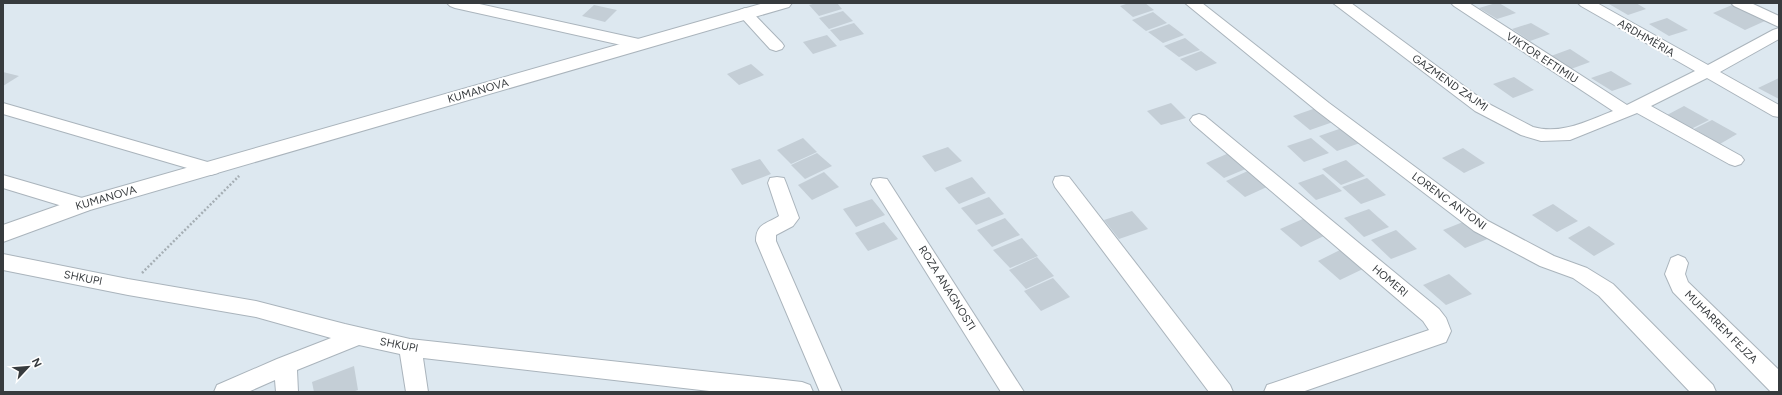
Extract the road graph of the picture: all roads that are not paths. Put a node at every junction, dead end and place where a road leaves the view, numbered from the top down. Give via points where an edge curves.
1 (455, 3) edge
2 (783, 3) edge
3 (1193, 3) edge
4 (1341, 3) edge
5 (1459, 3) edge
6 (1586, 3) edge
7 (1739, 3) edge
8 (745, 14) junction
9 (1779, 22) edge
10 (1779, 33) edge
11 (639, 44) junction
12 (776, 46) dead end
13 (1707, 72) junction
14 (3, 108) edge
15 (1631, 109) junction
16 (1779, 112) edge
17 (1199, 120) dead end
18 (1735, 160) dead end
19 (211, 169) junction
20 (3, 181) edge
21 (1062, 182) dead end
22 (777, 183) dead end
23 (880, 184) dead end
24 (82, 205) junction
25 (3, 234) edge
26 (3, 262) edge
27 (1678, 263) dead end
28 (358, 336) junction
29 (410, 348) junction
30 (285, 365) junction
31 (1779, 385) edge
32 (224, 392) edge
33 (287, 392) edge
34 (417, 392) edge
35 (802, 392) edge
36 (831, 392) edge
37 (1013, 392) edge
38 (1222, 392) edge
39 (1275, 392) edge
40 (1705, 392) edge

1 - 11 street
2 - 8 main road, KUMANOVA
3 - 40 street, LORENC ANTONI via 1323,107 1481,226 1547,261 1580,273 1606,290
4 - 15 street, GAZMEND ZAJMI via 1481,107 1527,131 1541,135 1570,134
5 - 15 street, VIKTOR EFTIMIU
6 - 13 street, ARDHMËRIA
7 - 9 street
8 - 11 main road, KUMANOVA
8 - 12 street
10 - 13 street, GAZMEND ZAJMI
11 - 19 main road, KUMANOVA
13 - 15 street, GAZMEND ZAJMI
13 - 16 street
14 - 19 street
15 - 18 street
17 - 39 street, HOMERI via 1431,315 1440,331 1438,336
19 - 24 main road, KUMANOVA
20 - 24 street
21 - 38 street
22 - 36 street via 789,218 784,223 770,228 766,233 766,241
23 - 37 street, ROZA ANAGNOSTI
24 - 25 main road, KUMANOVA
26 - 28 street, SHKUPI via 256,309
27 - 31 street, MUHARREM FEJZA via 1675,274 1680,286
28 - 29 street, SHKUPI
28 - 30 street
29 - 34 street
29 - 35 street, SHKUPI
30 - 32 street
30 - 33 street

